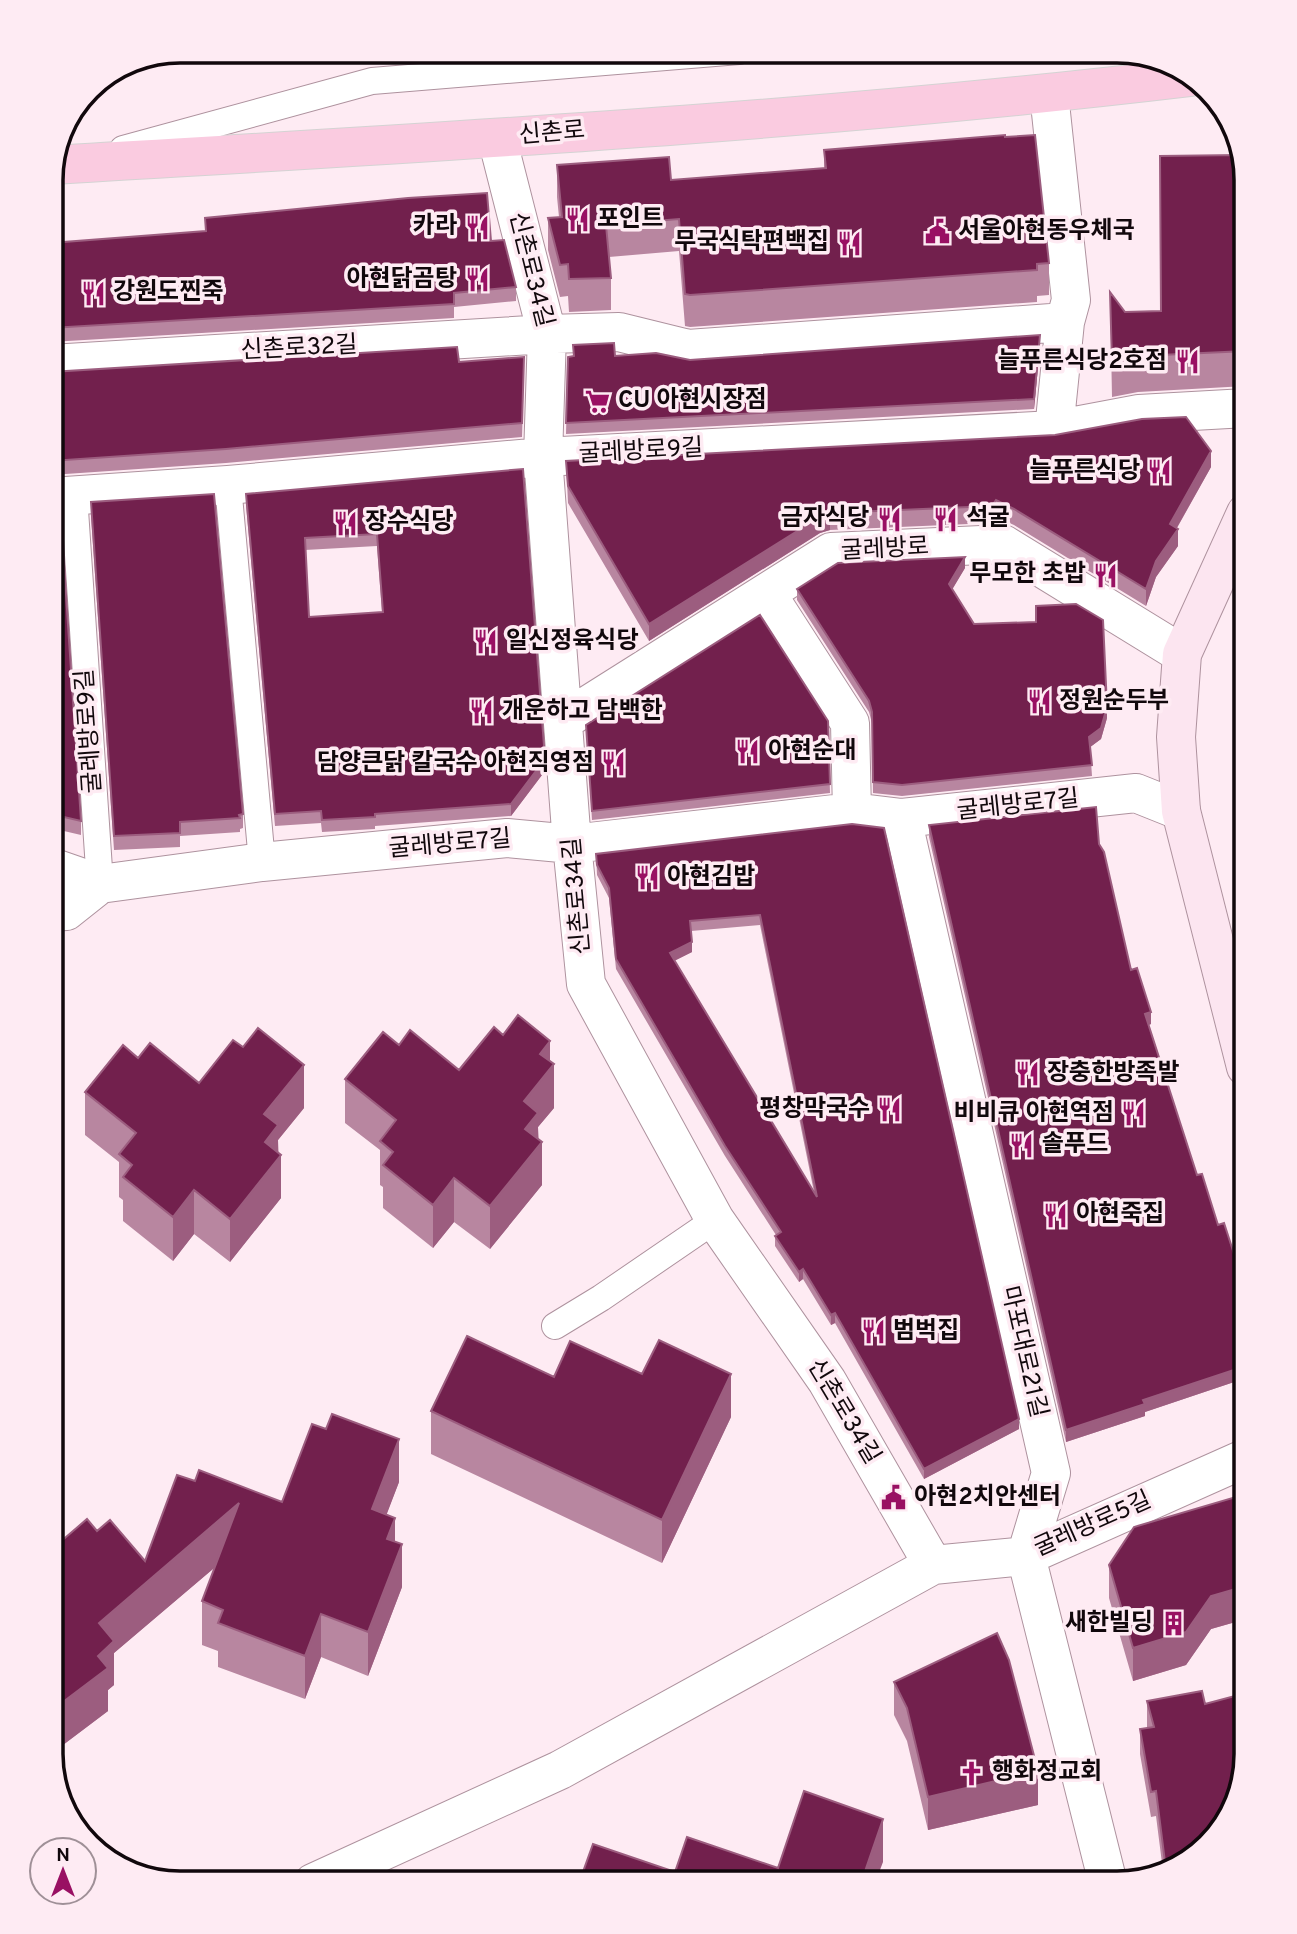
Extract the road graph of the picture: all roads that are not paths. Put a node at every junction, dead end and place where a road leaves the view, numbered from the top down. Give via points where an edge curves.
1 (592, 63) edge
2 (1175, 79) edge
3 (1049, 94) junction
4 (497, 138) junction
5 (65, 163) edge
6 (64, 164) edge
7 (1065, 322) junction
8 (547, 334) junction
9 (63, 363) edge
10 (1234, 409) edge
11 (1055, 429) junction
12 (544, 457) junction
13 (228, 485) junction
14 (63, 496) edge
15 (1234, 539) edge
16 (767, 594) junction
17 (1182, 654) junction
18 (563, 721) junction
19 (1181, 811) junction
20 (852, 812) junction
21 (902, 818) junction
22 (572, 844) junction
23 (262, 862) junction
24 (63, 871) edge
25 (100, 884) junction
26 (63, 912) edge
27 (1234, 1020) edge
28 (715, 1220) junction
29 (555, 1326) dead end
30 (1234, 1463) edge
31 (1026, 1556) junction
32 (933, 1565) junction
33 (339, 1871) edge
34 (1105, 1871) edge

1 - 5 lane via 372,81
2 - 3 main road, 신촌로
3 - 4 main road, 신촌로
3 - 7 street via 1071,300
4 - 6 main road, 신촌로
4 - 8 street, 신촌로34길
7 - 8 street via 688,349 618,332
7 - 11 street
8 - 9 street, 신촌로32길
8 - 12 street, 신촌로34길
10 - 11 street, 굴레방로9길 via 1139,414
11 - 12 street, 굴레방로9길
12 - 13 street, 굴레방로9길
12 - 18 street, 신촌로34길
13 - 14 street, 굴레방로9길
13 - 23 lane
14 - 25 lane, 굴레방로9길
15 - 17 street
16 - 17 street, 굴레방로 via 831,552 1003,544
16 - 18 street, 굴레방로
16 - 20 street via 850,723
17 - 19 street via 1176,737
18 - 22 street, 신촌로34길
19 - 21 street, 굴레방로7길 via 1136,793
19 - 27 street
20 - 21 street, 굴레방로7길
20 - 22 street, 굴레방로7길
21 - 31 street, 마포대로21길 via 1051,1474
22 - 23 street, 굴레방로7길 via 508,838
22 - 28 street, 신촌로34길 via 586,984
23 - 25 street, 굴레방로7길
24 - 25 street, 굴레방로7길
25 - 26 street
28 - 29 lane
28 - 32 street, 신촌로34길 via 827,1381
30 - 31 street, 굴레방로5길
31 - 32 street, 굴레방로5길
31 - 34 street
32 - 33 street via 560,1770

